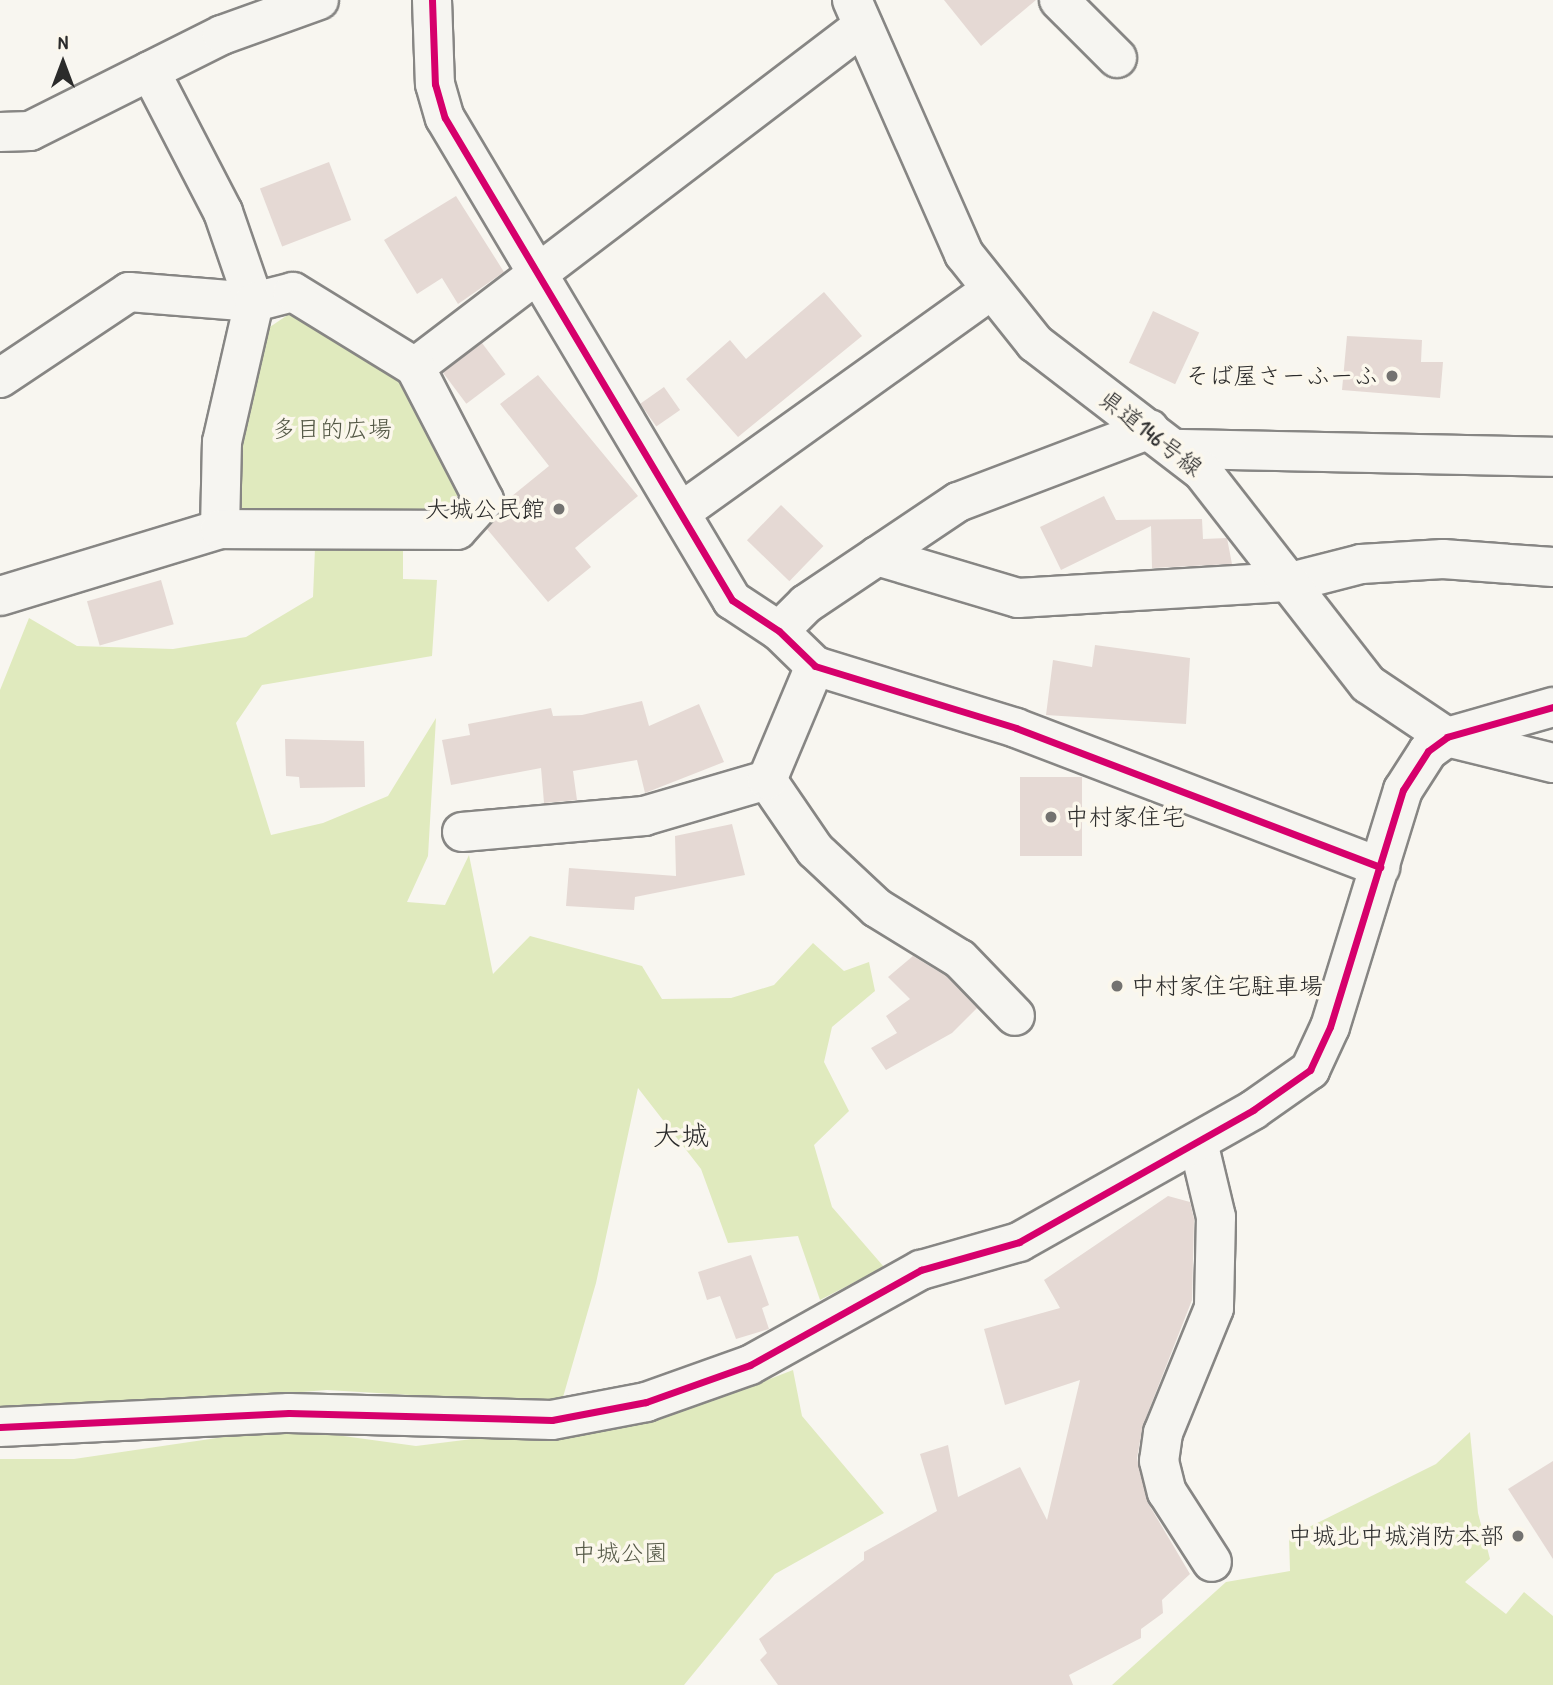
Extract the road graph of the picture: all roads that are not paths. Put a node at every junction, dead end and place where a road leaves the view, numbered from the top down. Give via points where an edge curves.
1 (319, 0) edge
2 (432, 0) edge
3 (1059, 0) edge
4 (858, 13) edge
5 (1117, 58) dead end
6 (150, 71) junction
7 (0, 132) edge
8 (539, 274) junction
9 (988, 292) junction
10 (254, 302) junction
11 (415, 367) junction
12 (0, 378) edge
13 (1164, 439) junction
14 (1553, 457) edge
15 (681, 512) junction
16 (220, 528) junction
17 (877, 556) junction
18 (1553, 567) edge
19 (1291, 582) junction
20 (0, 596) edge
21 (779, 631) junction
22 (815, 666) junction
23 (1553, 707) edge
24 (1447, 737) junction
25 (1553, 763) edge
26 (767, 779) junction
27 (462, 832) dead end
28 (1380, 867) junction
29 (1015, 1016) dead end
30 (1198, 1142) junction
31 (0, 1427) edge
32 (1212, 1563) dead end

1 - 6 street via 222,35
2 - 8 street via 435,83 445,118
3 - 5 street
4 - 8 street
4 - 9 street, 県道146号線 via 964,254
6 - 7 street via 30,131
6 - 10 street via 223,212
8 - 11 street
8 - 15 street
9 - 13 street, 県道146号線 via 1035,343
9 - 15 street
10 - 11 street via 293,292
10 - 12 street via 129,292
10 - 16 street via 222,442
11 - 16 street via 484,500 457,530
13 - 14 street
13 - 17 street via 958,502
13 - 19 street, 県道146号線 via 1225,497
15 - 21 street via 732,600
16 - 20 street
17 - 19 street via 1018,598
17 - 21 street via 806,604
18 - 19 street via 1443,559 1361,564
19 - 24 street, 県道146号線 via 1368,684
21 - 22 street
22 - 26 street
22 - 28 street via 1016,728
23 - 24 street
24 - 25 street, 県道146号線
24 - 28 street via 1428,751 1403,790
26 - 27 street via 644,816
26 - 29 street via 815,850 877,908 960,958
28 - 30 street via 1330,1027 1310,1069
30 - 31 street via 1019,1242 921,1270 750,1364 646,1402 552,1420 289,1413
30 - 32 street via 1216,1217 1214,1308 1163,1433 1159,1461 1167,1492

